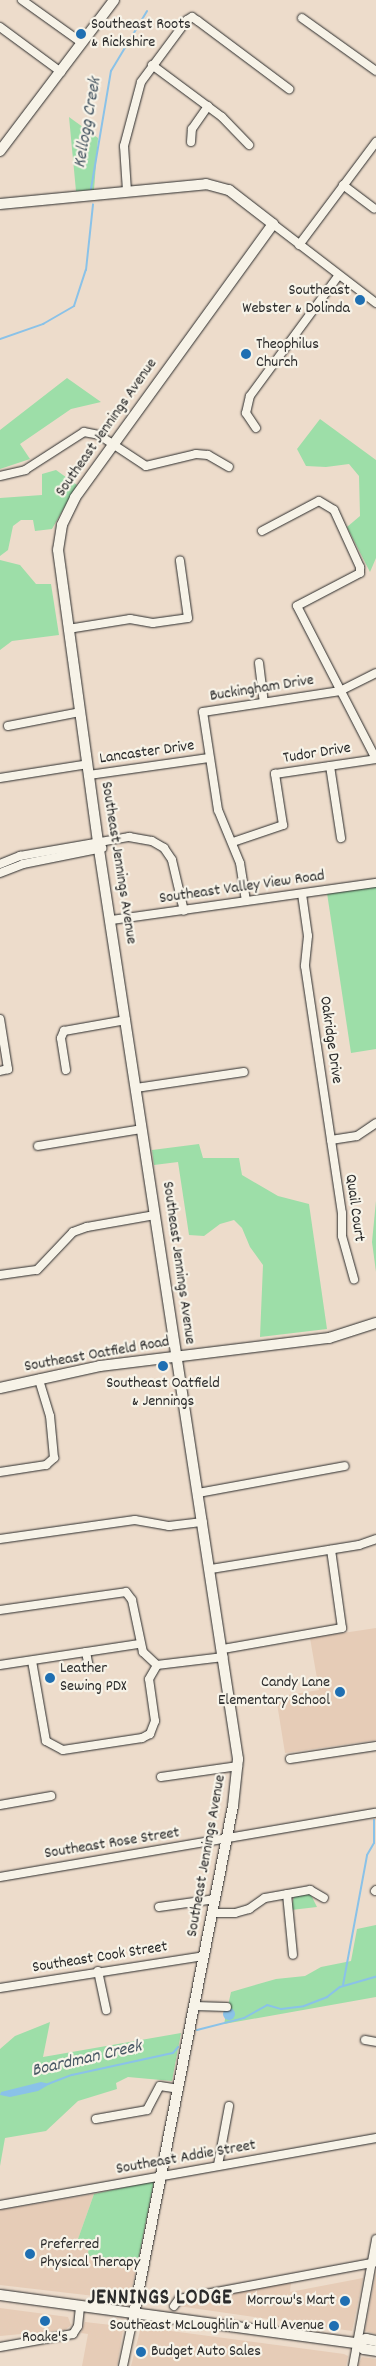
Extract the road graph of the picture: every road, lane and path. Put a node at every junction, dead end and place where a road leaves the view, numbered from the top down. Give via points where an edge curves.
1 (22, 0) edge
2 (114, 0) edge
3 (302, 18) dead end
4 (0, 27) edge
5 (82, 43) junction
6 (152, 65) junction
7 (376, 71) edge
8 (61, 72) junction
9 (289, 88) dead end
10 (208, 106) junction
11 (191, 142) dead end
12 (376, 142) edge
13 (249, 145) dead end
14 (0, 151) edge
15 (343, 185) junction
16 (127, 191) junction
17 (0, 204) edge
18 (374, 208) dead end
19 (273, 224) junction
20 (299, 245) junction
21 (339, 275) junction
22 (376, 303) edge
23 (256, 428) dead end
24 (113, 444) junction
25 (229, 467) dead end
26 (0, 476) edge
27 (262, 531) dead end
28 (180, 561) dead end
29 (68, 629) junction
30 (259, 663) dead end
31 (376, 673) edge
32 (340, 692) junction
33 (264, 702) junction
34 (80, 712) junction
35 (8, 726) dead end
36 (209, 758) junction
37 (376, 759) edge
38 (88, 764) junction
39 (330, 766) junction
40 (89, 775) junction
41 (0, 778) edge
42 (341, 838) dead end
43 (233, 842) junction
44 (99, 846) junction
45 (3, 863) edge
46 (0, 873) edge
47 (376, 883) edge
48 (302, 894) junction
49 (246, 901) junction
50 (184, 911) junction
51 (112, 920) junction
52 (0, 1019) edge
53 (126, 1020) junction
54 (66, 1070) dead end
55 (0, 1071) edge
56 (244, 1072) dead end
57 (136, 1088) junction
58 (376, 1123) edge
59 (142, 1129) junction
60 (331, 1140) junction
61 (38, 1146) dead end
62 (155, 1215) junction
63 (0, 1276) edge
64 (354, 1279) dead end
65 (376, 1322) edge
66 (176, 1356) junction
67 (39, 1379) junction
68 (0, 1388) edge
69 (344, 1466) dead end
70 (0, 1472) edge
71 (198, 1493) junction
72 (203, 1522) junction
73 (0, 1539) edge
74 (376, 1539) edge
75 (331, 1550) junction
76 (210, 1570) junction
77 (0, 1610) edge
78 (139, 1644) junction
79 (86, 1652) junction
80 (223, 1653) junction
81 (32, 1661) junction
82 (157, 1664) junction
83 (0, 1666) edge
84 (89, 1668) dead end
85 (376, 1746) edge
86 (290, 1759) dead end
87 (238, 1766) junction
88 (161, 1777) dead end
89 (50, 1796) dead end
90 (0, 1805) edge
91 (376, 1813) edge
92 (226, 1840) junction
93 (0, 1877) edge
94 (287, 1894) junction
95 (324, 1898) dead end
96 (215, 1899) junction
97 (160, 1907) dead end
98 (212, 1913) junction
99 (293, 1955) dead end
100 (204, 1956) junction
101 (98, 1971) junction
102 (0, 1988) edge
103 (194, 2006) junction
104 (227, 2007) dead end
105 (106, 2010) dead end
106 (365, 2040) dead end
107 (376, 2042) edge
108 (178, 2088) junction
109 (229, 2106) dead end
110 (96, 2119) dead end
111 (376, 2138) edge
112 (218, 2165) junction
113 (161, 2175) junction
114 (0, 2205) edge
115 (376, 2238) edge
116 (373, 2262) edge
117 (0, 2296) edge
118 (80, 2306) junction
119 (174, 2306) dead end
120 (134, 2314) junction
121 (376, 2341) edge
122 (358, 2343) junction
123 (0, 2347) edge
124 (376, 2351) edge
125 (124, 2366) edge
126 (353, 2366) edge

1 - 5 street
2 - 5 main road
3 - 7 street
4 - 8 street
5 - 8 main road
6 - 9 street via 192,18
6 - 10 street
6 - 16 street via 141,82 124,146
8 - 14 main road
10 - 11 street via 192,128
10 - 13 street
12 - 15 street
15 - 18 street
15 - 20 street
16 - 17 main road
16 - 19 main road via 214,185 236,194
19 - 20 street
19 - 24 main road, Southeast Jennings Avenue
20 - 21 street
21 - 22 street
21 - 23 street via 250,396 246,413
24 - 25 street via 146,466 196,454 208,455
24 - 26 street via 95,433 78,434 25,470
24 - 29 main road, Southeast Jennings Avenue via 71,505 61,531 58,564
27 - 32 street via 316,503 324,502 334,510 360,573 297,606
28 - 29 street via 188,618 153,623 130,619
29 - 34 main road, Southeast Jennings Avenue
30 - 33 street
31 - 32 street
32 - 33 street, Buckingham Drive
32 - 37 street
33 - 36 street, Buckingham Drive via 204,712
34 - 35 street
34 - 38 main road, Southeast Jennings Avenue
36 - 40 street, Lancaster Drive
36 - 43 street, Buckingham Drive via 218,810
37 - 39 street, Tudor Drive
38 - 40 main road, Southeast Jennings Avenue
38 - 41 street
39 - 42 street
39 - 43 street, Tudor Drive via 275,774 283,825
40 - 44 main road, Southeast Jennings Avenue
43 - 49 street, Buckingham Drive
44 - 45 street
44 - 50 street via 132,838 152,840 169,854 179,878
44 - 51 main road, Southeast Jennings Avenue
45 - 46 street
47 - 48 street, Southeast Valley View Road
48 - 49 street, Southeast Valley View Road
48 - 60 street, Oakridge Drive via 308,936 305,966
49 - 50 street, Southeast Valley View Road
50 - 51 street, Southeast Valley View Road
51 - 53 main road, Southeast Jennings Avenue
52 - 55 street via 8,1069
53 - 54 street via 64,1031 61,1038
53 - 57 main road, Southeast Jennings Avenue
56 - 57 street
57 - 59 main road, Southeast Jennings Avenue
58 - 60 street via 357,1136
59 - 61 street
59 - 62 main road, Southeast Jennings Avenue
60 - 64 street, Quail Court via 342,1236
62 - 63 street via 73,1232 38,1270
62 - 66 main road, Southeast Jennings Avenue
65 - 66 main road, Southeast Oatfield Road via 323,1339
66 - 67 main road, Southeast Oatfield Road via 100,1366
66 - 71 main road, Southeast Jennings Avenue
67 - 68 main road, Southeast Oatfield Road
67 - 70 street via 50,1416 54,1458 46,1465
69 - 71 street
71 - 72 main road, Southeast Jennings Avenue
72 - 73 street via 169,1526 135,1520
72 - 76 main road, Southeast Jennings Avenue
74 - 75 street
75 - 76 street
75 - 80 street via 342,1628
76 - 80 main road, Southeast Jennings Avenue
77 - 78 street via 121,1591 132,1600
78 - 79 street
78 - 82 street via 147,1657
79 - 81 street
79 - 84 street
80 - 82 street
80 - 87 main road, Southeast Jennings Avenue
81 - 82 street via 46,1741 63,1750 150,1734 156,1721 149,1679
81 - 83 street
85 - 86 street
87 - 88 street
87 - 92 main road, Southeast Jennings Avenue
89 - 90 street
91 - 92 street, Southeast Rose Street
92 - 93 street, Southeast Rose Street
92 - 96 main road, Southeast Jennings Avenue
94 - 95 street via 310,1890
94 - 98 street via 264,1898 242,1911
94 - 99 street
96 - 97 street
96 - 98 main road, Southeast Jennings Avenue
98 - 100 main road, Southeast Jennings Avenue
100 - 101 street, Southeast Cook Street
100 - 103 main road, Southeast Jennings Avenue
101 - 102 street, Southeast Cook Street
101 - 105 street
103 - 104 street
103 - 108 main road, Southeast Jennings Avenue
106 - 107 street
108 - 110 street via 160,2086 147,2110
108 - 113 main road, Southeast Jennings Avenue
109 - 112 street
111 - 112 street, Southeast Addie Street
112 - 113 street, Southeast Addie Street
113 - 114 street, Southeast Addie Street
113 - 120 main road, Southeast Jennings Avenue
115 - 116 street
116 - 119 street via 179,2299
116 - 122 street
117 - 118 main road
118 - 120 main road
118 - 123 street via 77,2330 73,2334
120 - 122 main road
120 - 125 street, Southeast Jennings Avenue
121 - 122 main road via 366,2339
122 - 124 main road via 364,2349
122 - 126 street

